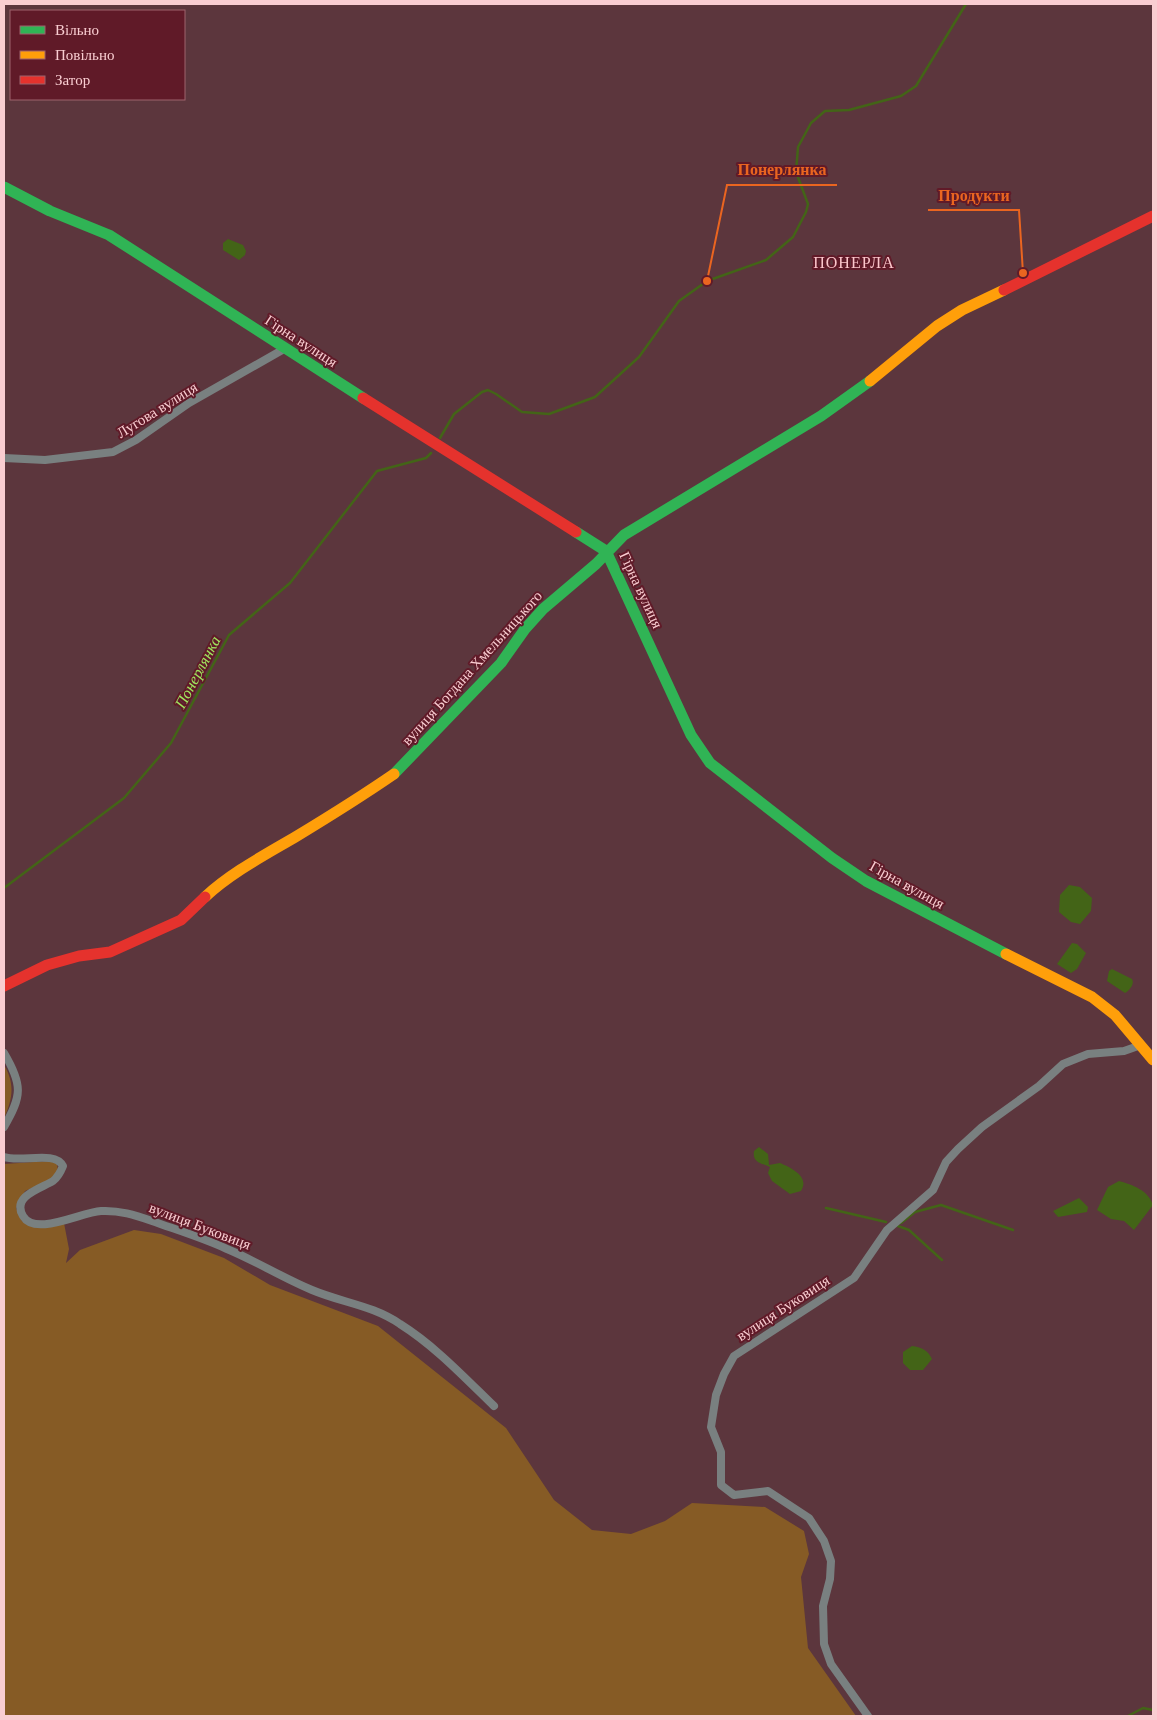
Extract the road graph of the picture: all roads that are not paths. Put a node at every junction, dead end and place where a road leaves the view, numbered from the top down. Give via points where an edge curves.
1 (4, 187) edge
2 (1153, 216) edge
3 (284, 349) junction
4 (4, 458) edge
5 (606, 551) junction
6 (4, 986) edge
7 (1141, 1046) junction
8 (4, 1054) edge
9 (1153, 1060) edge
10 (4, 1127) edge
11 (4, 1157) edge
12 (494, 1406) dead end
13 (868, 1716) edge

1 - 3 street, Гірна вулиця via 109,235
2 - 5 street, вулиця Богдана Хмельницького via 962,310 821,416 624,535
3 - 4 street, Лугова вулиця via 189,403 113,452 45,460
3 - 5 street, Гірна вулиця
5 - 6 street, вулиця Богдана Хмельницького via 596,564 543,609 501,663 400,769 350,805 251,862 218,885 181,920 110,952 47,965
5 - 7 street, Гірна вулиця via 691,736 710,763 866,881 1092,998 1116,1015
7 - 9 street, Гірна вулиця
7 - 13 street, вулиця Буковиця via 1072,1058 982,1127 946,1162 933,1190 887,1230 854,1278 734,1356 724,1374 716,1395 711,1427 721,1452 721,1485 734,1495 768,1491 809,1518 824,1541 831,1561 830,1579 822,1606 824,1644 830,1664
8 - 10 street via 16,1074 19,1091 16,1106
11 - 12 street, вулиця Буковиця via 22,1160 54,1158 63,1166 53,1180 31,1191 25,1198 22,1216 28,1223 40,1226 82,1214 119,1212 228,1249 302,1286 323,1295 362,1304 402,1324 444,1357

